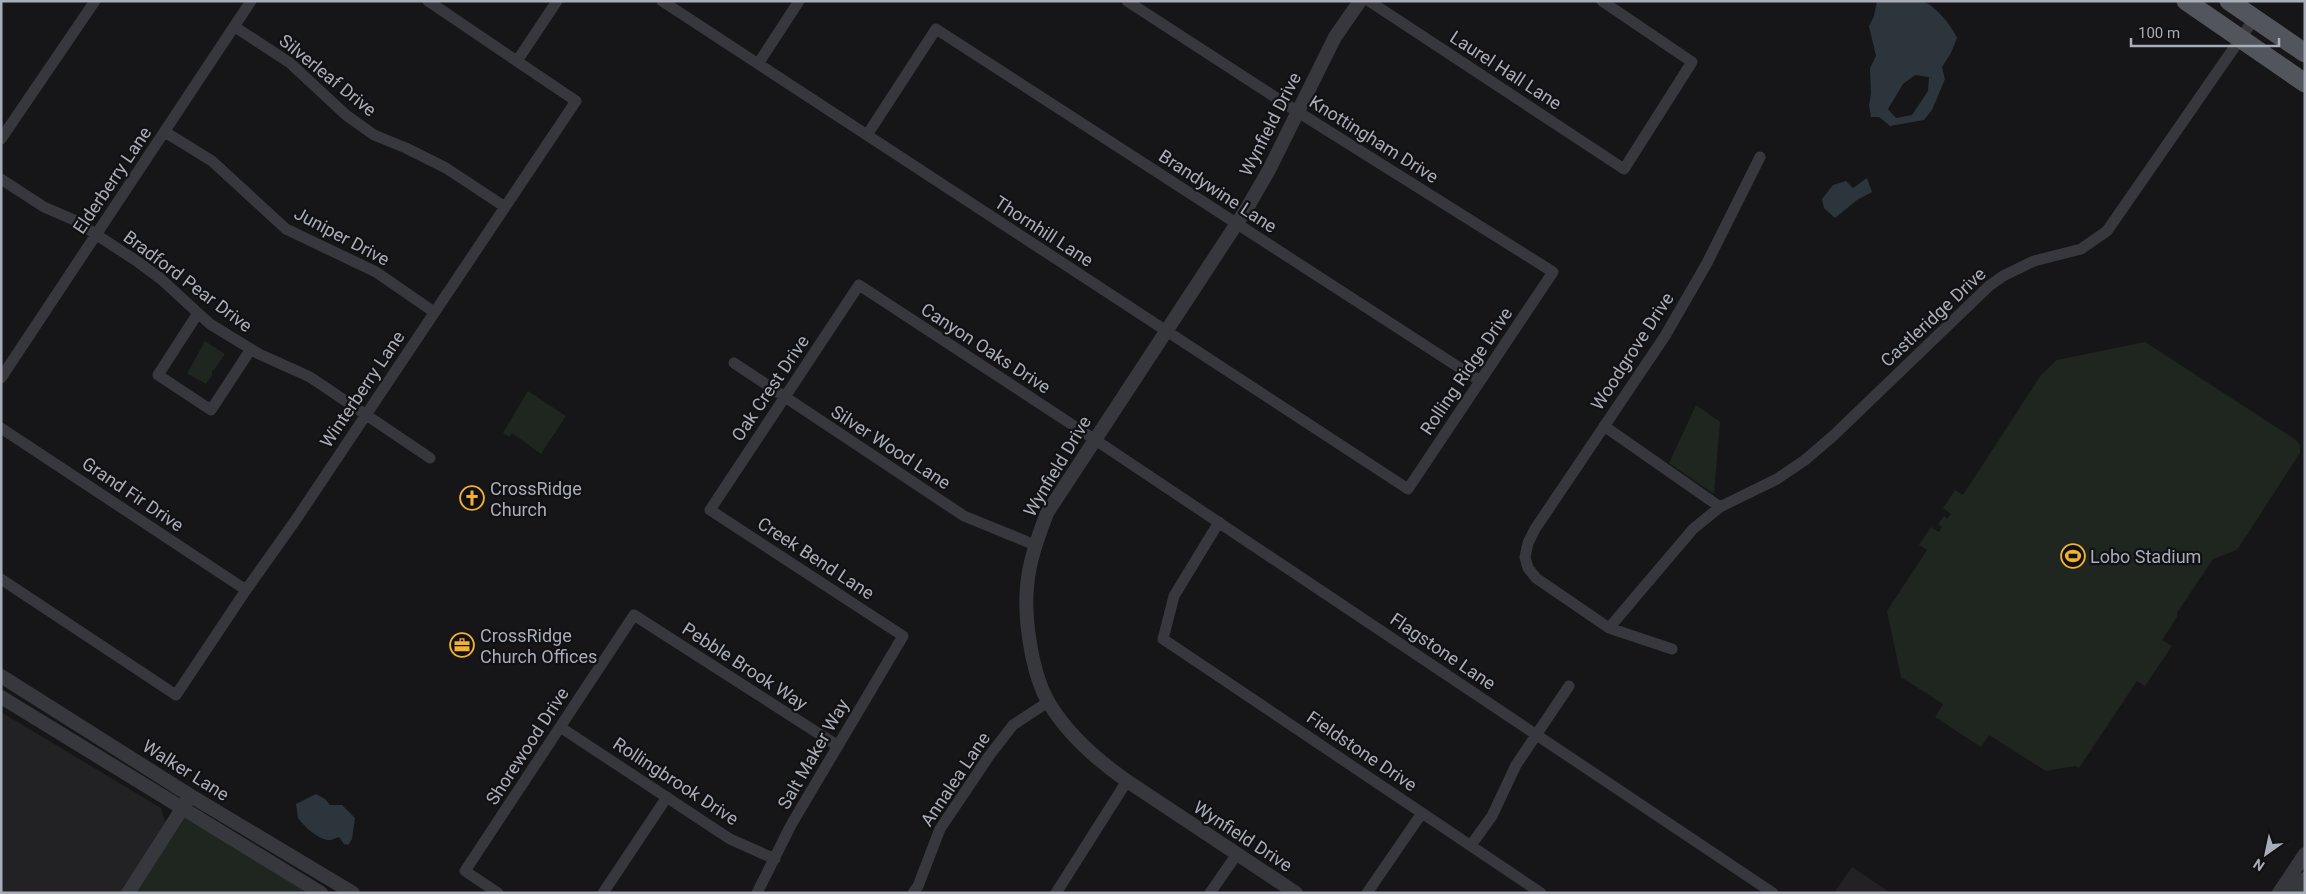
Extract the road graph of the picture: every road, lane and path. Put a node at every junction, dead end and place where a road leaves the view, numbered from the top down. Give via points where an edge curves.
1 (95, 1) edge
2 (251, 1) edge
3 (428, 1) edge
4 (557, 1) edge
5 (662, 1) edge
6 (799, 1) edge
7 (1127, 1) edge
8 (1360, 1) edge
9 (1369, 1) edge
10 (1602, 1) edge
11 (2186, 1) edge
12 (2229, 1) edge
13 (2254, 19) junction
14 (235, 26) junction
15 (2240, 39) junction
16 (2305, 53) edge
17 (517, 61) junction
18 (758, 64) junction
19 (2305, 83) edge
20 (1298, 112) junction
21 (165, 132) junction
22 (867, 135) junction
23 (1, 139) edge
24 (1760, 158) dead end
25 (1, 179) edge
26 (505, 206) junction
27 (1236, 223) junction
28 (96, 235) junction
29 (1553, 272) joint
30 (859, 285) joint
31 (198, 312) junction
32 (434, 312) junction
33 (1166, 331) junction
34 (251, 349) junction
35 (734, 363) dead end
36 (1, 378) edge
37 (1480, 381) junction
38 (784, 398) junction
39 (365, 415) junction
40 (1604, 426) junction
41 (1, 428) edge
42 (1094, 439) junction
43 (430, 458) dead end
44 (1408, 489) joint
45 (1720, 507) junction
46 (710, 510) joint
47 (1219, 522) junction
48 (1035, 544) junction
49 (1, 579) edge
50 (246, 590) junction
51 (634, 615) joint
52 (1609, 628) junction
53 (903, 636) joint
54 (1672, 649) dead end
55 (1, 676) edge
56 (1569, 686) dead end
57 (1, 697) edge
58 (1048, 702) junction
59 (560, 727) junction
60 (1536, 734) junction
61 (838, 746) junction
62 (1127, 781) junction
63 (191, 796) junction
64 (667, 797) junction
65 (182, 808) junction
66 (1422, 813) junction
67 (1471, 845) junction
68 (1237, 854) junction
69 (2305, 854) edge
70 (775, 859) junction
71 (2305, 879) edge
72 (128, 893) edge
73 (321, 893) edge
74 (353, 893) edge
75 (498, 893) edge
76 (604, 893) edge
77 (757, 893) edge
78 (913, 893) edge
79 (1056, 893) edge
80 (1210, 893) edge
81 (1296, 893) edge
82 (1368, 893) edge
83 (1541, 893) edge
84 (1773, 893) edge
85 (2279, 893) edge
86 (2295, 893) edge

1 - 23 street
2 - 14 street, Elderberry Lane
3 - 17 street
4 - 17 street
5 - 18 street, Thornhill Lane
6 - 18 street
7 - 20 street, Knottingham Drive
8 - 20 street, Wynfield Drive via 1335,37
9 - 10 street, Laurel Hall Lane via 1624,169 1692,62
11 - 15 main road
12 - 13 main road
13 - 15 street, Castleridge Drive
13 - 16 main road
14 - 21 street, Elderberry Lane
14 - 26 street, Silverleaf Drive via 290,63 346,115 374,135 446,168
15 - 19 main road
15 - 45 street, Castleridge Drive via 2107,231 2081,249 2034,261 2003,276 1805,460 1778,479
17 - 26 street, Winterberry Lane via 576,101
18 - 22 street, Thornhill Lane
20 - 27 street, Wynfield Drive via 1269,170
20 - 29 street, Knottingham Drive
21 - 28 street, Elderberry Lane
21 - 32 street, Juniper Drive via 212,161 286,229 376,272
22 - 27 street, Brandywine Lane via 936,30
22 - 33 street, Thornhill Lane
24 - 40 street, Woodgrove Drive via 1691,292
25 - 28 street, Bradford Pear Drive
26 - 32 street, Winterberry Lane
27 - 33 street, Wynfield Drive
27 - 37 street, Brandywine Lane
28 - 31 street, Bradford Pear Drive via 161,279
28 - 36 street, Elderberry Lane
29 - 37 street, Rolling Ridge Drive
30 - 38 street, Oak Crest Drive
30 - 42 street, Canyon Oaks Drive
31 - 34 street, Bradford Pear Drive via 210,324
31 - 34 street via 158,375 211,410
32 - 39 street, Winterberry Lane
33 - 42 street, Wynfield Drive
33 - 44 street, Thornhill Lane
34 - 39 street, Bradford Pear Drive via 310,377
35 - 38 street, Silver Wood Lane
37 - 44 street, Rolling Ridge Drive
38 - 46 street, Oak Crest Drive
38 - 48 street, Silver Wood Lane via 964,516
39 - 43 street, Bradford Pear Drive
39 - 50 street, Winterberry Lane
40 - 45 street
40 - 52 street, Woodgrove Drive via 1535,530 1525,557 1536,578
41 - 50 street, Grand Fir Drive
42 - 47 street, Flagstone Lane
42 - 48 street, Wynfield Drive via 1047,513
45 - 52 street, Castleridge Drive via 1689,534
46 - 53 street, Creek Bend Lane
47 - 60 street, Flagstone Lane
47 - 66 street, Fieldstone Drive via 1174,596 1163,639
48 - 58 street, Wynfield Drive via 1027,587 1029,631 1037,671
49 - 50 street, Winterberry Lane via 176,695
51 - 59 street, Shorewood Drive
51 - 61 street, Pebble Brook Way
52 - 54 street
53 - 61 street, Salt Maker Way
55 - 63 street, Walker Lane
56 - 60 street
57 - 65 street, Walker Lane
58 - 62 street, Wynfield Drive via 1075,738 1101,763
58 - 78 street, Annalea Lane via 1013,725 989,756 940,829
59 - 64 street, Rollingbrook Drive
59 - 75 street, Shorewood Drive via 465,872
60 - 67 street via 1516,765 1492,816
60 - 84 street, Flagstone Lane
61 - 70 street, Salt Maker Way via 791,825
62 - 68 street, Wynfield Drive
62 - 79 street
63 - 65 street
63 - 74 street, Walker Lane
64 - 70 street, Rollingbrook Drive via 730,838
64 - 76 street
65 - 72 street
65 - 73 street, Walker Lane
66 - 67 street, Fieldstone Drive
66 - 82 street
67 - 83 street, Fieldstone Drive
68 - 80 street
68 - 81 street, Wynfield Drive
69 - 85 street
70 - 77 street, Salt Maker Way
71 - 86 street

